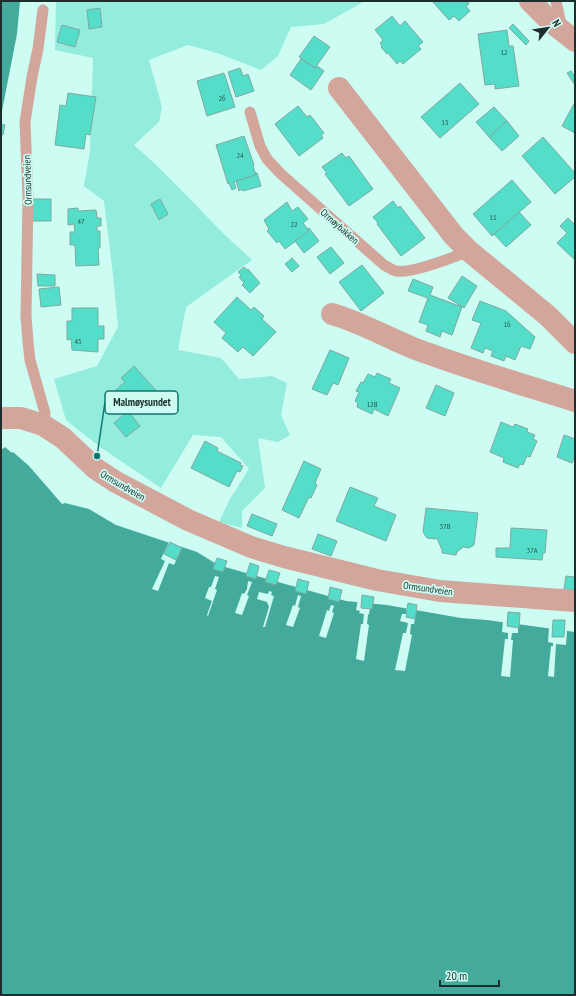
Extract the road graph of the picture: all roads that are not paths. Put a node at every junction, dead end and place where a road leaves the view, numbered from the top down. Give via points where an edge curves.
1 (530, 1) edge
2 (556, 1) edge
3 (43, 10) dead end
4 (569, 36) edge
5 (339, 88) dead end
6 (250, 112) dead end
7 (470, 251) junction
8 (332, 314) dead end
9 (575, 343) edge
10 (575, 401) edge
11 (1, 418) edge
12 (43, 425) junction
13 (575, 601) edge

1 - 4 street
2 - 4 lane
3 - 12 lane, Ormsundveien via 25,122 28,198 26,316 30,360 45,413
5 - 7 street via 454,236
6 - 7 lane, Ormøybakken via 260,146 267,159 384,265 395,271 406,271
7 - 9 street via 548,316
8 - 10 street via 448,361
11 - 12 street via 21,418
12 - 13 street, Ormsundveien via 63,438 96,469 116,482 188,520 251,547 377,580 440,590

